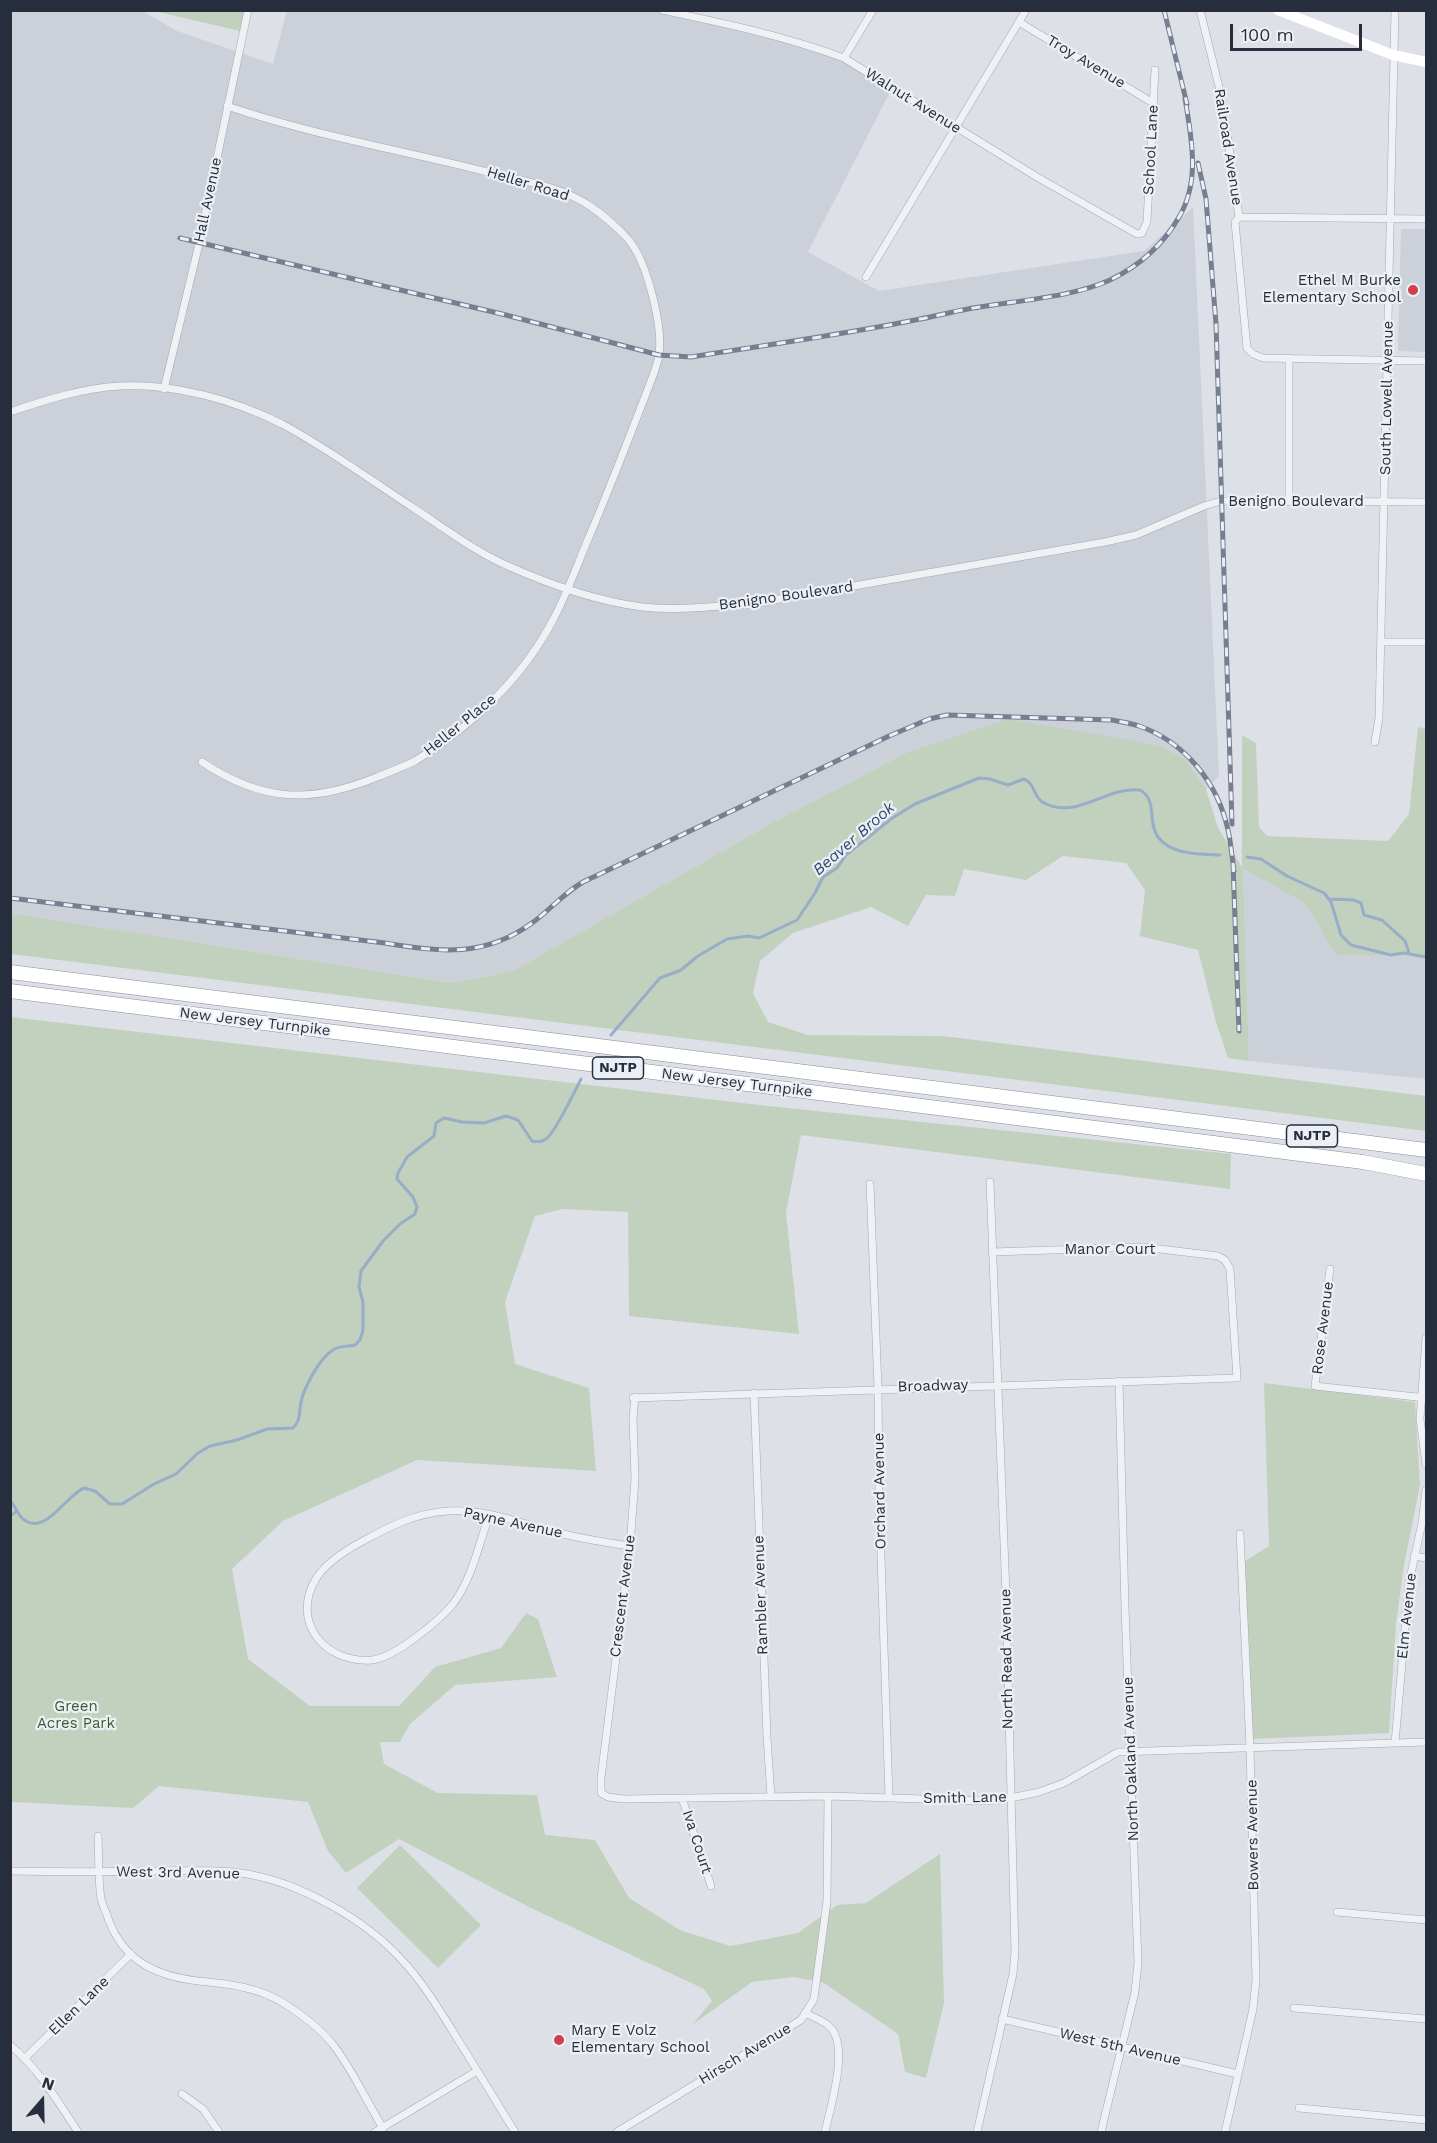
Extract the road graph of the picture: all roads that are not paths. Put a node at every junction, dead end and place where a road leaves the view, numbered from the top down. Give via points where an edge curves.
1 (248, 10) edge
2 (662, 10) edge
3 (873, 10) edge
4 (1026, 10) edge
5 (1200, 10) edge
6 (1278, 10) edge
7 (1395, 10) edge
8 (1019, 22) junction
9 (1393, 55) junction
10 (844, 58) junction
11 (1426, 62) edge
12 (1155, 70) dead end
13 (1153, 103) junction
14 (227, 106) junction
15 (957, 128) junction
16 (1239, 217) junction
17 (1390, 219) junction
18 (1426, 219) edge
19 (1144, 229) joint
20 (866, 277) dead end
21 (1289, 358) junction
22 (1388, 361) junction
23 (1426, 361) edge
24 (164, 389) junction
25 (10, 412) edge
26 (1289, 501) junction
27 (1385, 502) junction
28 (1426, 502) edge
29 (567, 589) junction
30 (1381, 642) junction
31 (1426, 642) edge
32 (1376, 742) dead end
33 (202, 762) dead end
34 (10, 972) edge
35 (10, 991) edge
36 (1426, 1150) edge
37 (1426, 1174) edge
38 (990, 1182) dead end
39 (870, 1184) dead end
40 (992, 1252) junction
41 (1330, 1269) dead end
42 (1426, 1338) edge
43 (1237, 1378) joint
44 (1119, 1381) junction
45 (999, 1384) junction
46 (878, 1388) junction
47 (754, 1393) junction
48 (633, 1398) joint
49 (1424, 1398) edge
50 (1426, 1464) edge
51 (1426, 1490) edge
52 (489, 1515) junction
53 (1240, 1534) dead end
54 (630, 1546) junction
55 (1414, 1556) junction
56 (1426, 1558) edge
57 (1426, 1742) edge
58 (1395, 1743) junction
59 (1250, 1748) junction
60 (1131, 1751) junction
61 (601, 1793) joint
62 (828, 1796) junction
63 (771, 1797) junction
64 (682, 1798) junction
65 (889, 1798) junction
66 (1011, 1798) junction
67 (98, 1836) dead end
68 (10, 1871) edge
69 (100, 1872) junction
70 (711, 1886) dead end
71 (1337, 1912) dead end
72 (1426, 1920) edge
73 (131, 1954) junction
74 (1294, 2008) dead end
75 (805, 2013) junction
76 (1002, 2019) junction
77 (1426, 2019) edge
78 (10, 2045) edge
79 (1121, 2047) junction
80 (25, 2058) junction
81 (477, 2071) junction
82 (1238, 2074) junction
83 (182, 2094) dead end
84 (1299, 2108) dead end
85 (1426, 2120) edge
86 (383, 2128) junction
87 (78, 2133) edge
88 (219, 2133) edge
89 (375, 2133) edge
90 (515, 2133) edge
91 (617, 2133) edge
92 (825, 2133) edge
93 (977, 2133) edge
94 (1101, 2133) edge
95 (1225, 2133) edge

1 - 14 street, Hall Avenue
2 - 10 street, Walnut Avenue via 725,23
3 - 10 street
4 - 8 street
5 - 16 street, Railroad Avenue via 1222,99
6 - 9 main road
7 - 9 street, South Lowell Avenue
8 - 13 street, Troy Avenue
8 - 15 street
9 - 11 main road
9 - 17 street, South Lowell Avenue
10 - 15 street, Walnut Avenue
12 - 13 street, School Lane
13 - 19 street, School Lane
14 - 24 street, Hall Avenue
14 - 29 street, Heller Road via 270,121 560,190 589,205 629,240 643,266 654,301 659,354
15 - 19 street, Walnut Avenue via 1137,234
15 - 20 street
16 - 17 street
16 - 21 street, Railroad Avenue via 1235,222 1247,348 1263,357
17 - 18 street
17 - 22 street, South Lowell Avenue
21 - 22 street
21 - 26 street
22 - 23 street
22 - 27 street, South Lowell Avenue
24 - 25 street, Benigno Boulevard via 119,386 78,392
24 - 29 street, Benigno Boulevard via 214,397 279,423 506,565
26 - 27 street, Benigno Boulevard
26 - 29 street, Benigno Boulevard via 1221,501 1136,535 1105,542 751,604 644,607
27 - 28 street, Benigno Boulevard
27 - 30 street, South Lowell Avenue
29 - 33 street, Heller Place via 553,620 510,683 477,715 412,762 357,785 312,795 255,789 226,778
30 - 31 street
30 - 32 street, South Lowell Avenue
34 - 36 highway, New Jersey Turnpike / NJTP
35 - 37 highway, New Jersey Turnpike / NJTP via 1363,1162
38 - 40 street, North Read Avenue
39 - 46 street, Orchard Avenue
40 - 43 street, Manor Court via 1143,1247 1218,1256 1230,1269
40 - 45 street, North Read Avenue
41 - 49 street, Rose Avenue via 1315,1386
42 - 49 street
43 - 44 street, Broadway
44 - 45 street, Broadway
44 - 60 street, North Oakland Avenue
45 - 46 street, Broadway
45 - 66 street, North Read Avenue
46 - 47 street, Broadway
46 - 65 street, Orchard Avenue
47 - 48 street, Broadway
47 - 63 street, Rambler Avenue
48 - 54 street, Crescent Avenue via 635,1479
49 - 50 street via 1421,1429
51 - 55 street, Elm Avenue
52 - 52 street, Payne Avenue via 469,1575 453,1603 412,1641 375,1660 331,1652 313,1634 307,1605 312,1586 346,1550 393,1524 426,1513 450,1510
52 - 54 street, Payne Avenue
53 - 59 street, Bowers Avenue
54 - 61 street, Crescent Avenue
55 - 56 street
55 - 58 street, Elm Avenue
57 - 58 street, Smith Lane
58 - 59 street, Smith Lane
59 - 60 street, Smith Lane
59 - 82 street, Bowers Avenue via 1256,1980
60 - 66 street, Smith Lane via 1118,1752 1064,1783
60 - 79 street, North Oakland Avenue via 1138,1963
61 - 64 street, Smith Lane via 623,1799
62 - 63 street, Smith Lane
62 - 65 street, Smith Lane
62 - 75 street, Hirsch Avenue via 827,1901 814,1999
63 - 64 street, Smith Lane
64 - 70 street, Iva Court
65 - 66 street, Smith Lane
66 - 76 street, North Read Avenue via 1015,1952
67 - 69 street
68 - 69 street, West 3rd Avenue
69 - 73 street via 102,1901 113,1930
69 - 81 street, West 3rd Avenue via 248,1874 279,1883 345,1913 375,1934 408,1967
71 - 72 street
73 - 80 street, Ellen Lane
73 - 86 street via 173,1978 237,1985 258,1990 285,2004 333,2045
74 - 77 street
75 - 91 street, Hirsch Avenue via 801,2020
75 - 92 street via 831,2027 838,2042 836,2085
76 - 79 street, West 5th Avenue
76 - 93 street, North Read Avenue
78 - 80 street
79 - 82 street, West 5th Avenue
79 - 94 street, North Oakland Avenue
80 - 87 street
81 - 86 street
81 - 90 street, West 3rd Avenue
82 - 95 street, Bowers Avenue
83 - 88 street via 203,2109
84 - 85 street
86 - 89 street

